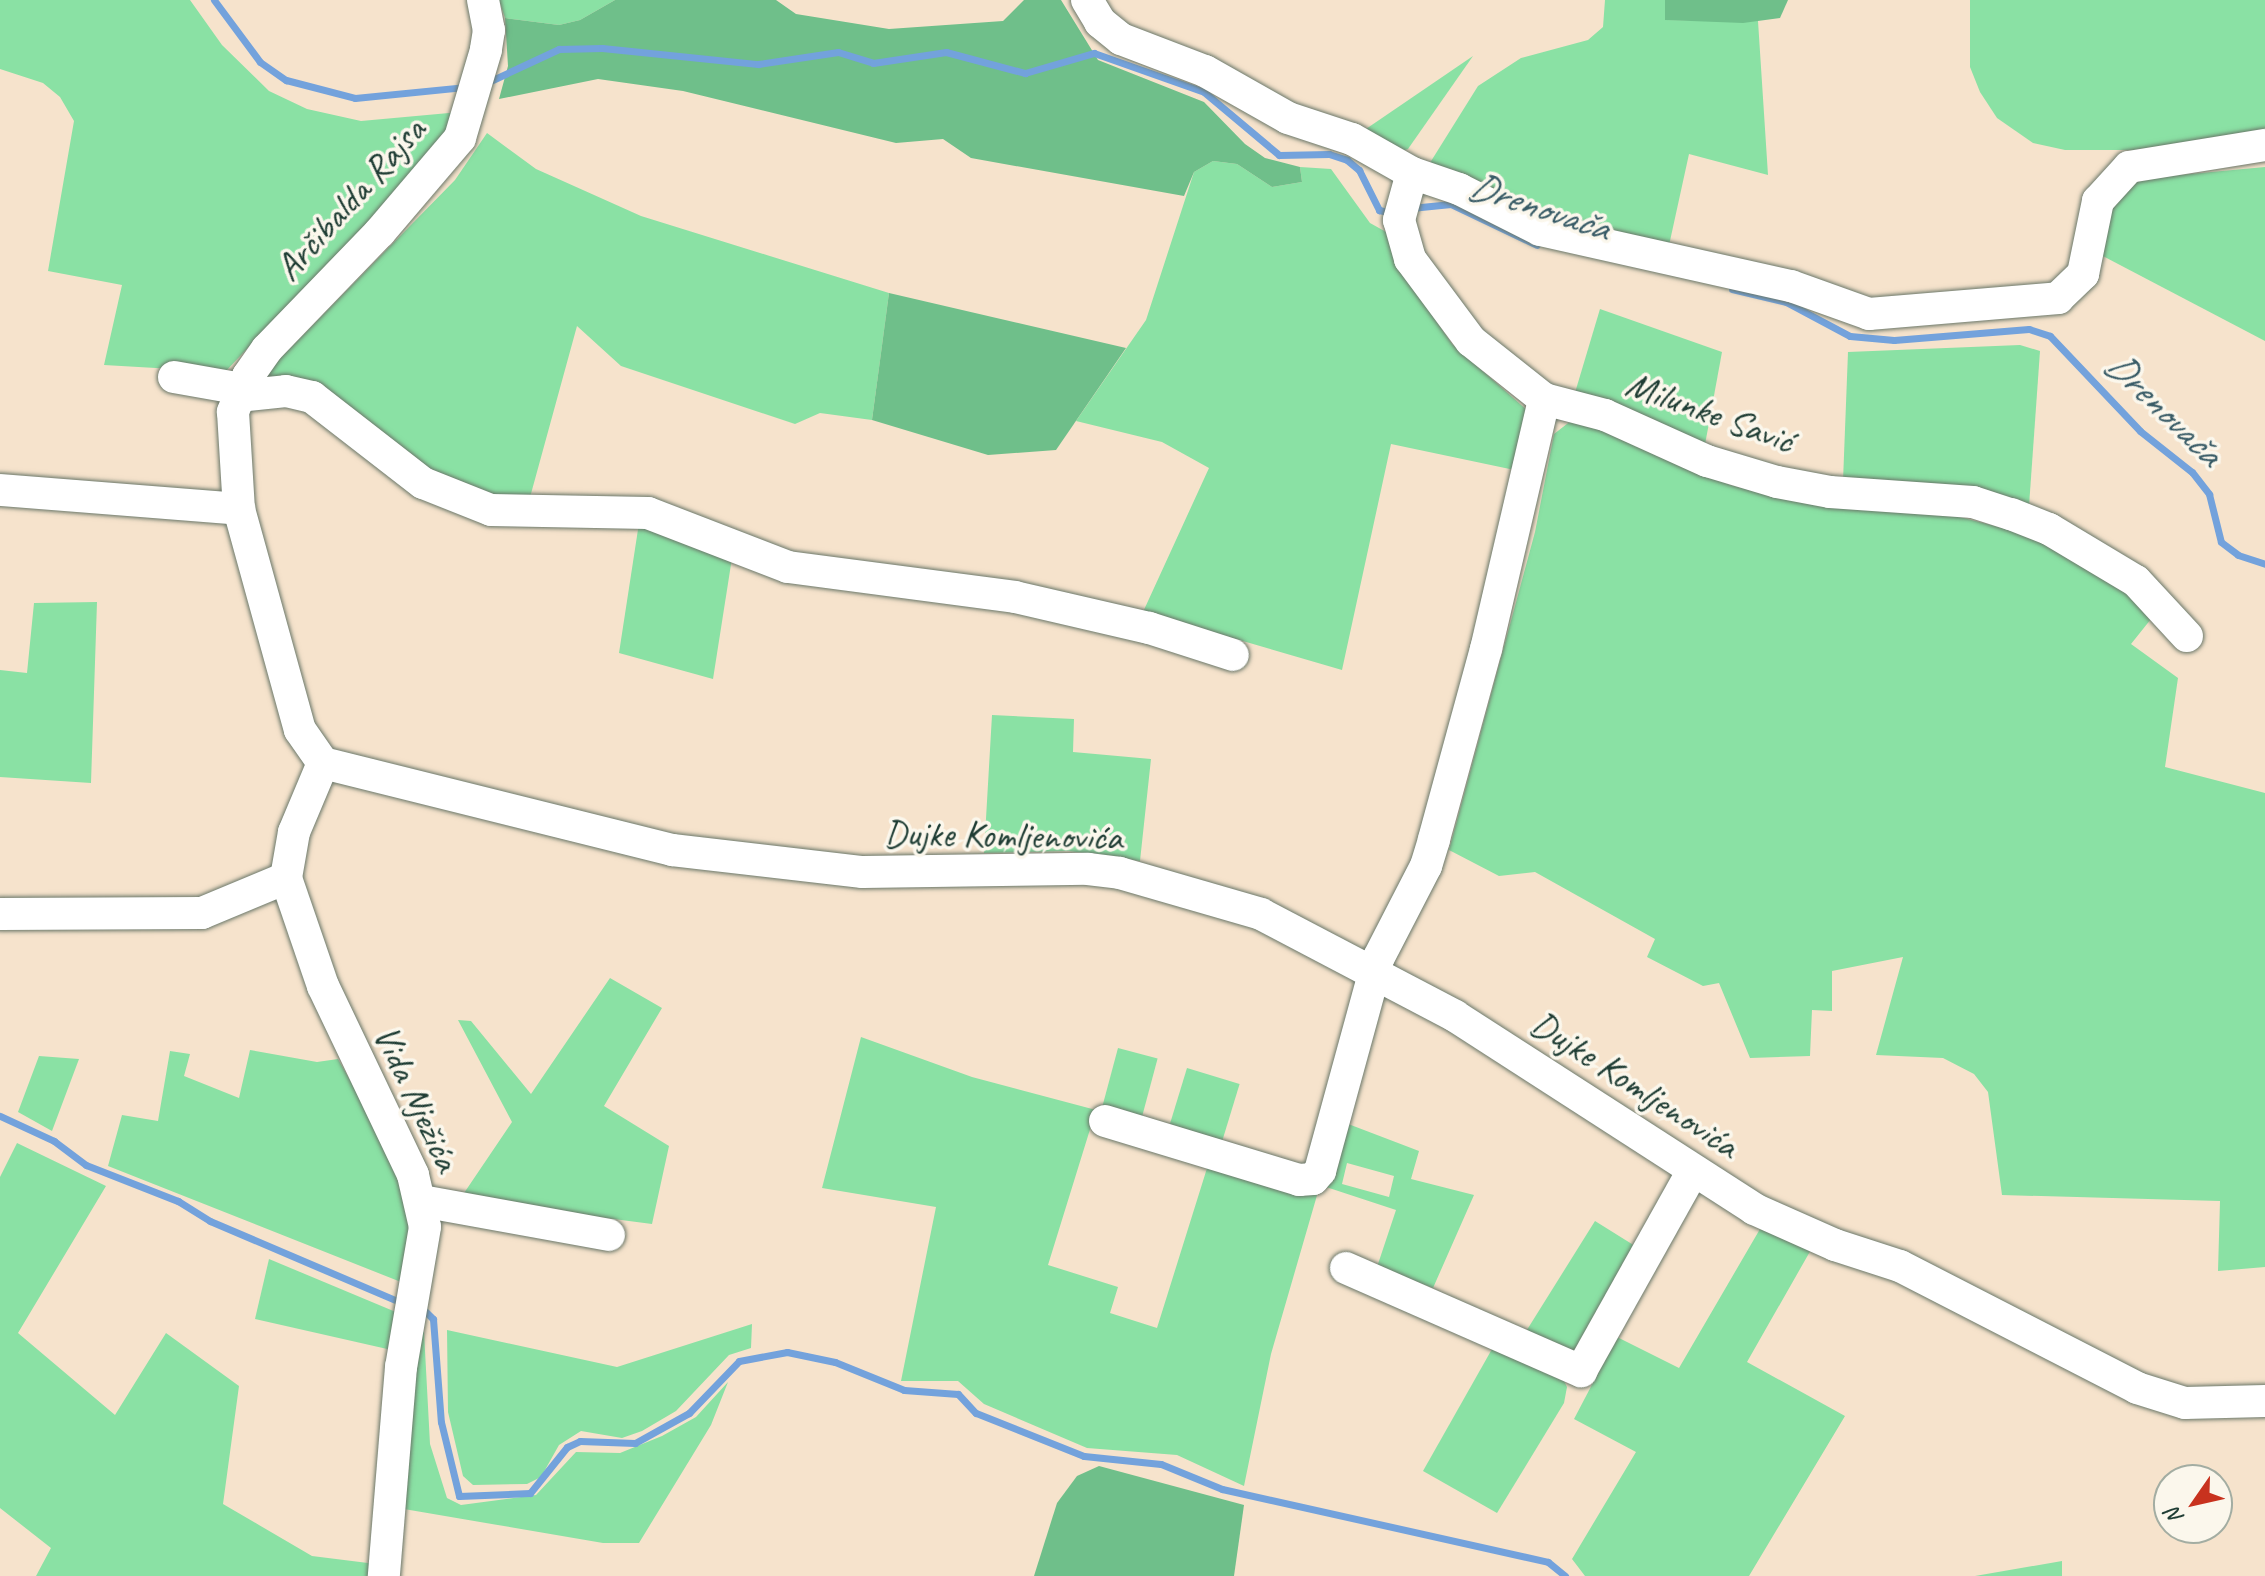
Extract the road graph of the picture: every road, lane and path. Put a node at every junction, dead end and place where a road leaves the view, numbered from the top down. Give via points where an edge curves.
1 (483, 0) edge
2 (1087, 0) edge
3 (2265, 145) edge
4 (1405, 197) junction
5 (174, 377) dead end
6 (240, 393) junction
7 (1544, 399) junction
8 (0, 490) edge
9 (239, 509) junction
10 (2187, 636) dead end
11 (1233, 655) dead end
12 (323, 763) junction
13 (286, 878) junction
14 (0, 914) edge
15 (1377, 972) junction
16 (1105, 1121) dead end
17 (1693, 1171) junction
18 (422, 1201) junction
19 (609, 1235) dead end
20 (1346, 1268) dead end
21 (2265, 1401) edge
22 (384, 1576) edge

1 - 6 street, Arčibalda Rajsa via 489,30 483,67 469,122 448,156 267,349
2 - 4 street via 1100,22 1121,39 1205,71 1273,111 1352,139
3 - 4 street via 2129,167 2098,201 2083,274 2058,298 1880,314 1847,309 1791,286 1555,235 1459,189
4 - 7 street, Milunke Savić via 1410,259 1449,316 1494,362
5 - 6 street
6 - 9 street, Arčibalda Rajsa via 232,430
6 - 11 street via 286,391 312,397 423,483 491,510 648,513 788,567 1015,597 1149,628
7 - 10 street, Milunke Savić via 1605,415 1707,461 1777,482 1830,492 1973,502 2011,514 2049,529 2136,581
7 - 15 street via 1486,649 1434,839 1426,866 1378,959
8 - 9 street
9 - 12 street via 300,730
12 - 13 street, Vida Nježića via 294,832
12 - 15 street, Dujke Komljenovića via 672,850 760,864 863,872 1120,873 1261,914
13 - 14 street via 202,913
13 - 18 street, Vida Nježića via 323,986
15 - 16 street via 1320,1171 1313,1179 1299,1180
15 - 17 street, Dujke Komljenovića via 1515,1054
17 - 20 street via 1581,1371
17 - 21 street, Dujke Komljenovića via 1754,1209 1835,1245 1900,1266 2137,1388 2185,1403
18 - 19 street
18 - 22 street, Vida Nježića via 425,1227 401,1367

